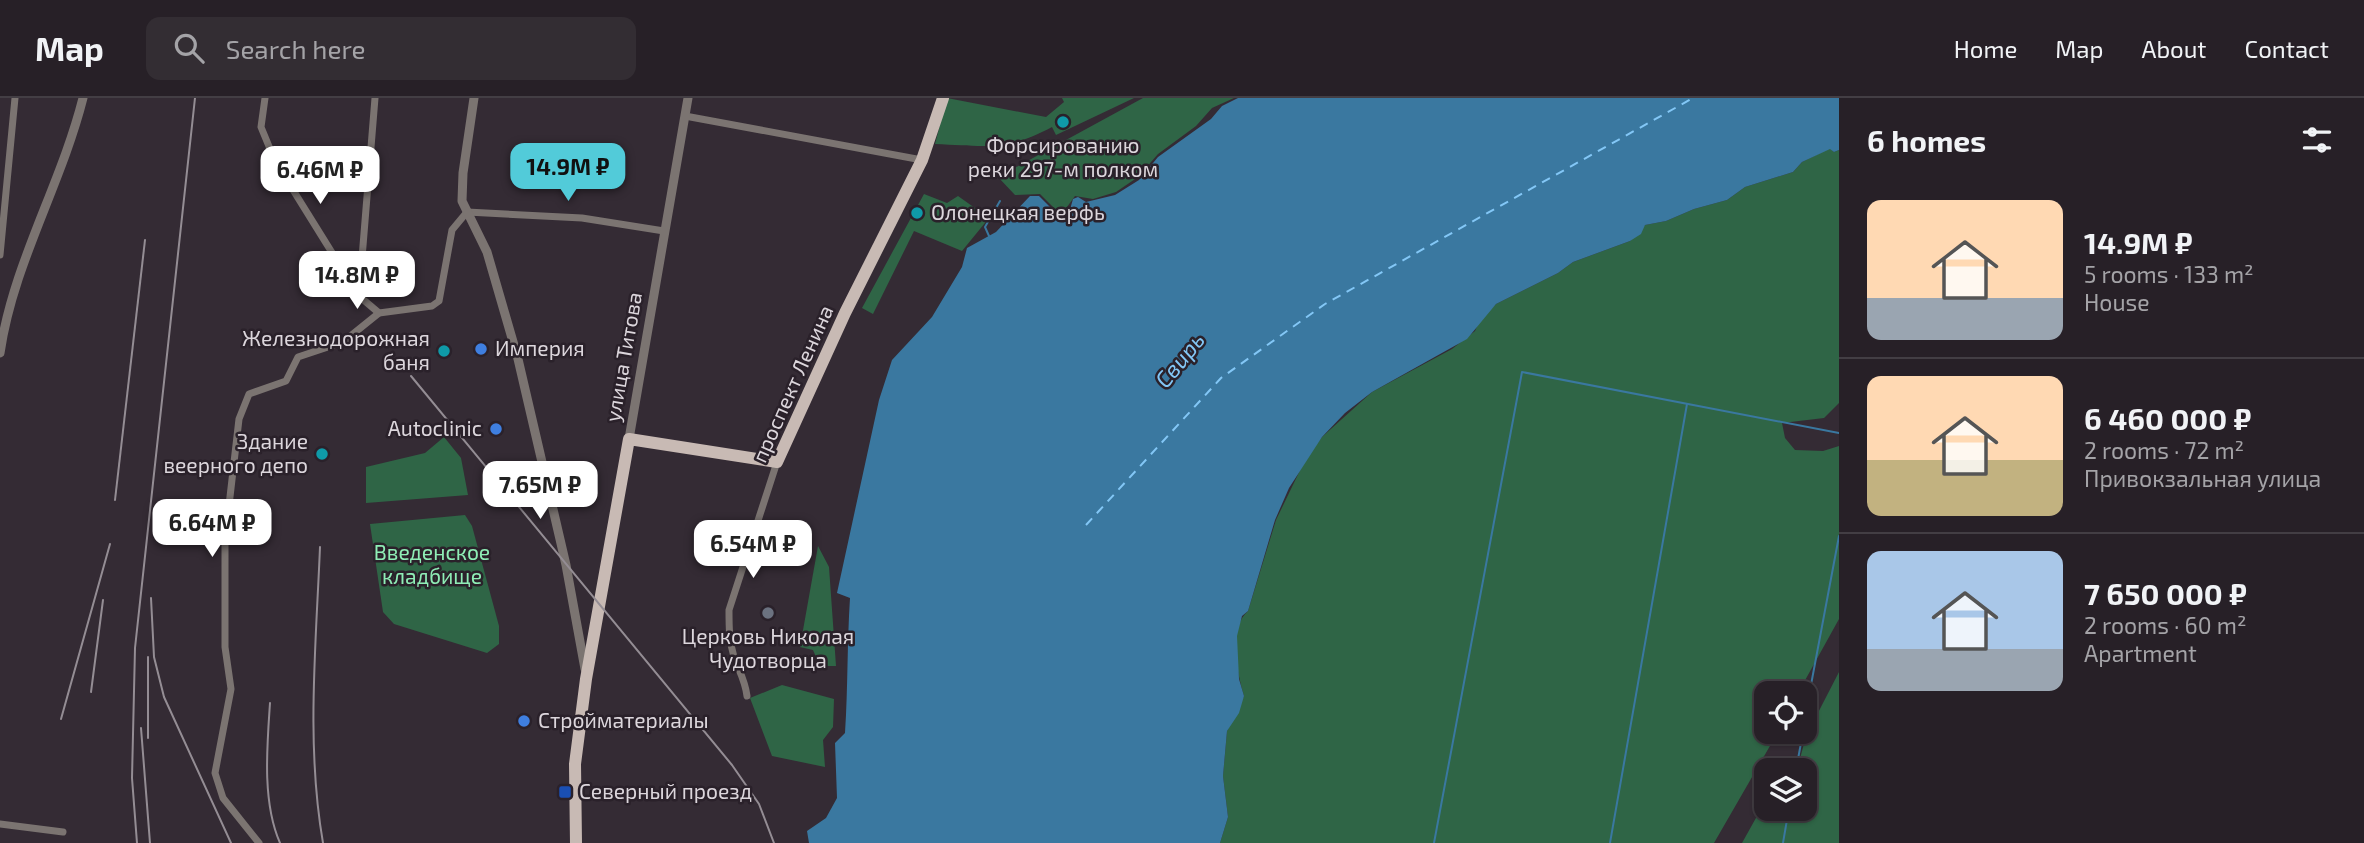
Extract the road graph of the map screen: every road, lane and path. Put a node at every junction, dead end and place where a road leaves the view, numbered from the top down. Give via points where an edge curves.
1 (15, 98) edge
2 (83, 98) edge
3 (265, 98) edge
4 (375, 98) edge
5 (474, 98) edge
6 (688, 98) edge
7 (943, 98) edge
8 (685, 116) junction
9 (922, 160) junction
10 (467, 212) junction
11 (664, 231) junction
12 (0, 255) edge
13 (359, 296) junction
14 (379, 313) junction
15 (3, 316) edge
16 (0, 353) edge
17 (629, 439) junction
18 (778, 463) junction
19 (586, 678) junction
20 (747, 696) dead end
21 (0, 824) edge
22 (63, 832) dead end
23 (259, 843) edge
24 (576, 843) edge

1 - 12 street
2 - 15 street via 73,138
3 - 13 street via 261,127 275,161
4 - 13 street
5 - 10 street via 461,188
6 - 8 street, улица Титова
7 - 9 main road, проспект Ленина
8 - 9 street
8 - 11 street, улица Титова
9 - 18 main road, проспект Ленина via 845,313
10 - 11 street via 582,218
10 - 14 street via 452,230 439,301 432,306
10 - 19 street via 487,252 518,359 566,565
11 - 17 street, улица Титова
13 - 14 street
14 - 23 street via 343,342 298,357 286,381 248,394 239,419 225,540 225,647 231,688 215,772 223,797
15 - 16 street
17 - 18 main road
17 - 19 main road, улица Титова
18 - 20 street, проспект Ленина via 729,610 728,632
19 - 24 main road, улица Титова via 573,778
21 - 22 street

